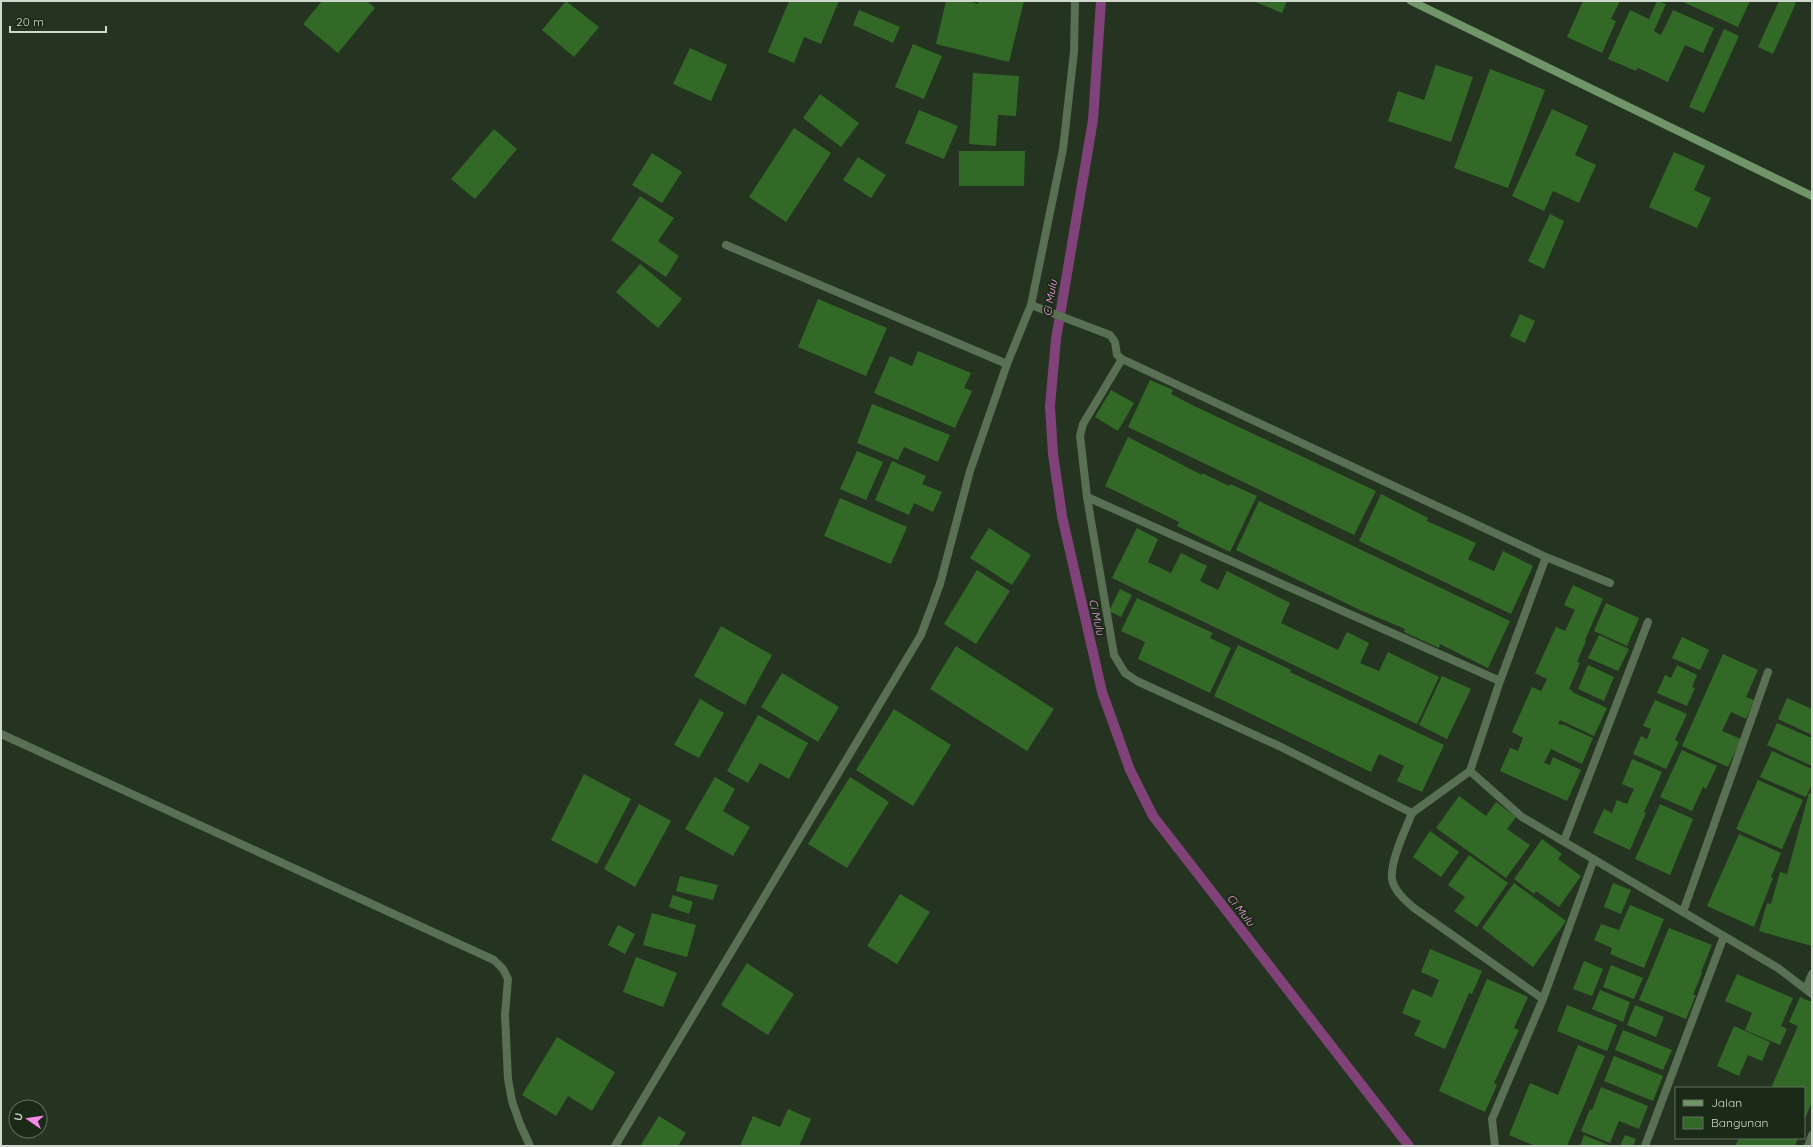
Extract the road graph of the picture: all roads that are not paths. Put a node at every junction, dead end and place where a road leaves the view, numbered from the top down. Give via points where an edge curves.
1 (1075, 1) edge
2 (1410, 1) edge
3 (1812, 196) edge
4 (726, 245) dead end
5 (1031, 305) junction
6 (1122, 359) junction
7 (1007, 364) junction
8 (1087, 497) junction
9 (1546, 557) junction
10 (1610, 583) dead end
11 (1648, 622) dead end
12 (1768, 672) dead end
13 (1500, 682) junction
14 (1, 734) edge
15 (1470, 771) junction
16 (1412, 813) junction
17 (1564, 841) junction
18 (1594, 859) junction
19 (1683, 912) junction
20 (1724, 936) junction
21 (1812, 974) edge
22 (1809, 992) edge
23 (1543, 999) junction
24 (1812, 1135) edge
25 (530, 1146) edge
26 (615, 1146) edge
27 (1495, 1146) edge
28 (1645, 1146) edge
29 (1808, 1146) edge

1 - 5 street via 1074,52 1063,149
2 - 3 street
4 - 7 street
5 - 6 street via 1110,335 1115,342 1117,355
5 - 7 street
6 - 8 street via 1086,419 1080,436
6 - 9 street
7 - 26 street via 970,471 940,584 921,635
8 - 13 street
8 - 16 street via 1114,655 1125,673 1136,681 1279,746
9 - 10 street
9 - 13 street
11 - 17 street
12 - 19 street
13 - 15 street
14 - 25 street via 494,960 503,969 508,980 505,1015 508,1079 512,1101
15 - 16 street
15 - 17 street via 1522,817
16 - 23 street via 1393,866 1392,879 1403,898
17 - 18 street
18 - 19 street
18 - 23 street
19 - 20 street
20 - 22 street via 1778,968
20 - 28 street
21 - 22 street
23 - 27 street via 1492,1119
24 - 29 street

